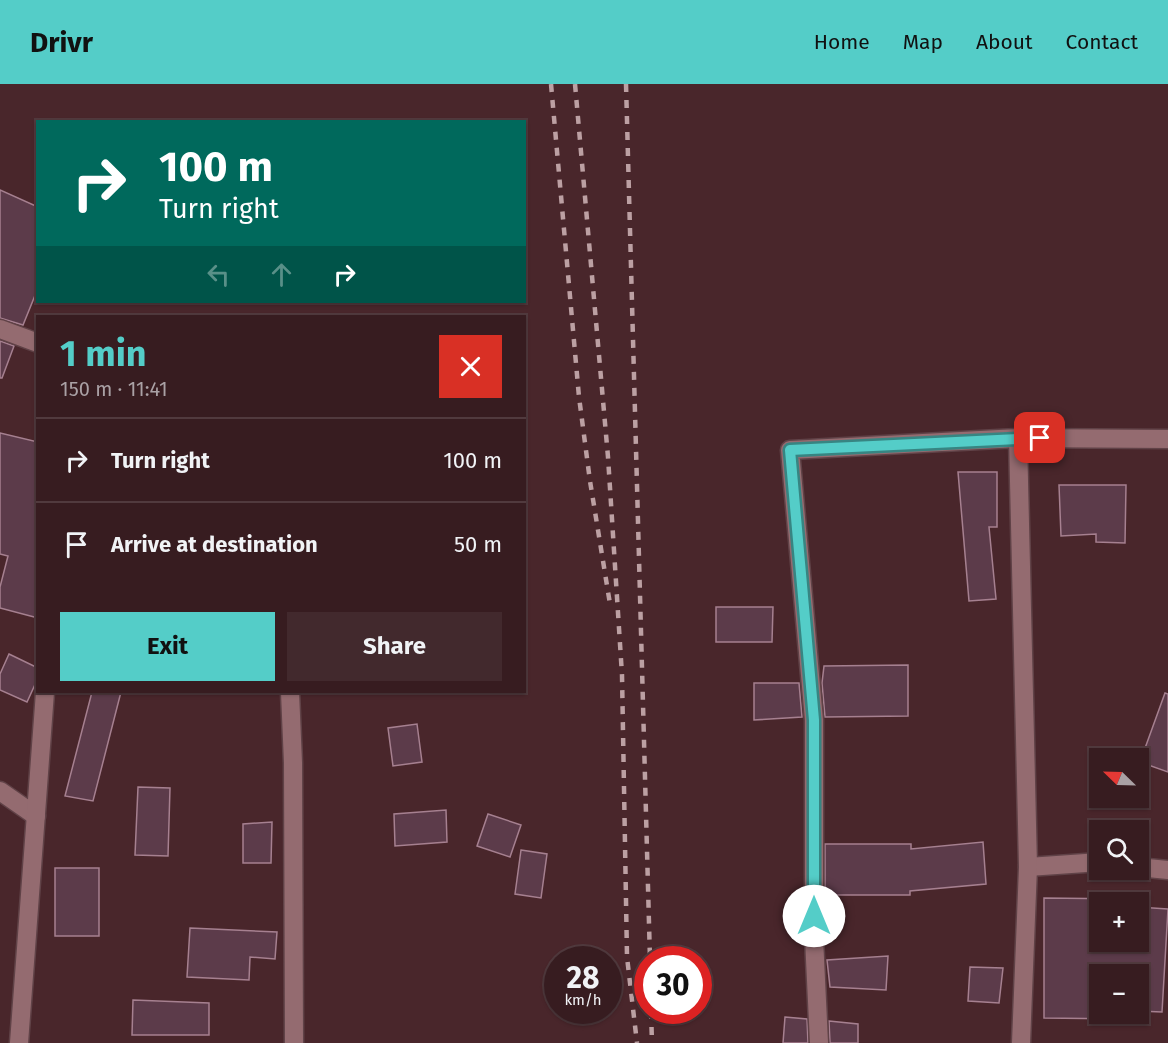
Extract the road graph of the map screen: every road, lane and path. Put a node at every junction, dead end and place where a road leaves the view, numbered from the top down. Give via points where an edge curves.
1 (0, 329) edge
2 (36, 342) edge
3 (1018, 438) junction
4 (1168, 439) edge
5 (45, 693) edge
6 (290, 693) edge
7 (0, 791) edge
8 (36, 816) junction
9 (1089, 863) edge
10 (1028, 867) junction
11 (1149, 868) edge
12 (1168, 870) edge
13 (19, 1043) edge
14 (294, 1043) edge
15 (819, 1043) edge
16 (1021, 1043) edge

1 - 2 street
3 - 4 street
3 - 10 street
3 - 15 street via 790,450 814,720 814,938
5 - 8 street
6 - 14 street via 294,763
7 - 8 street
8 - 13 street
9 - 10 street
10 - 16 street
11 - 12 street

